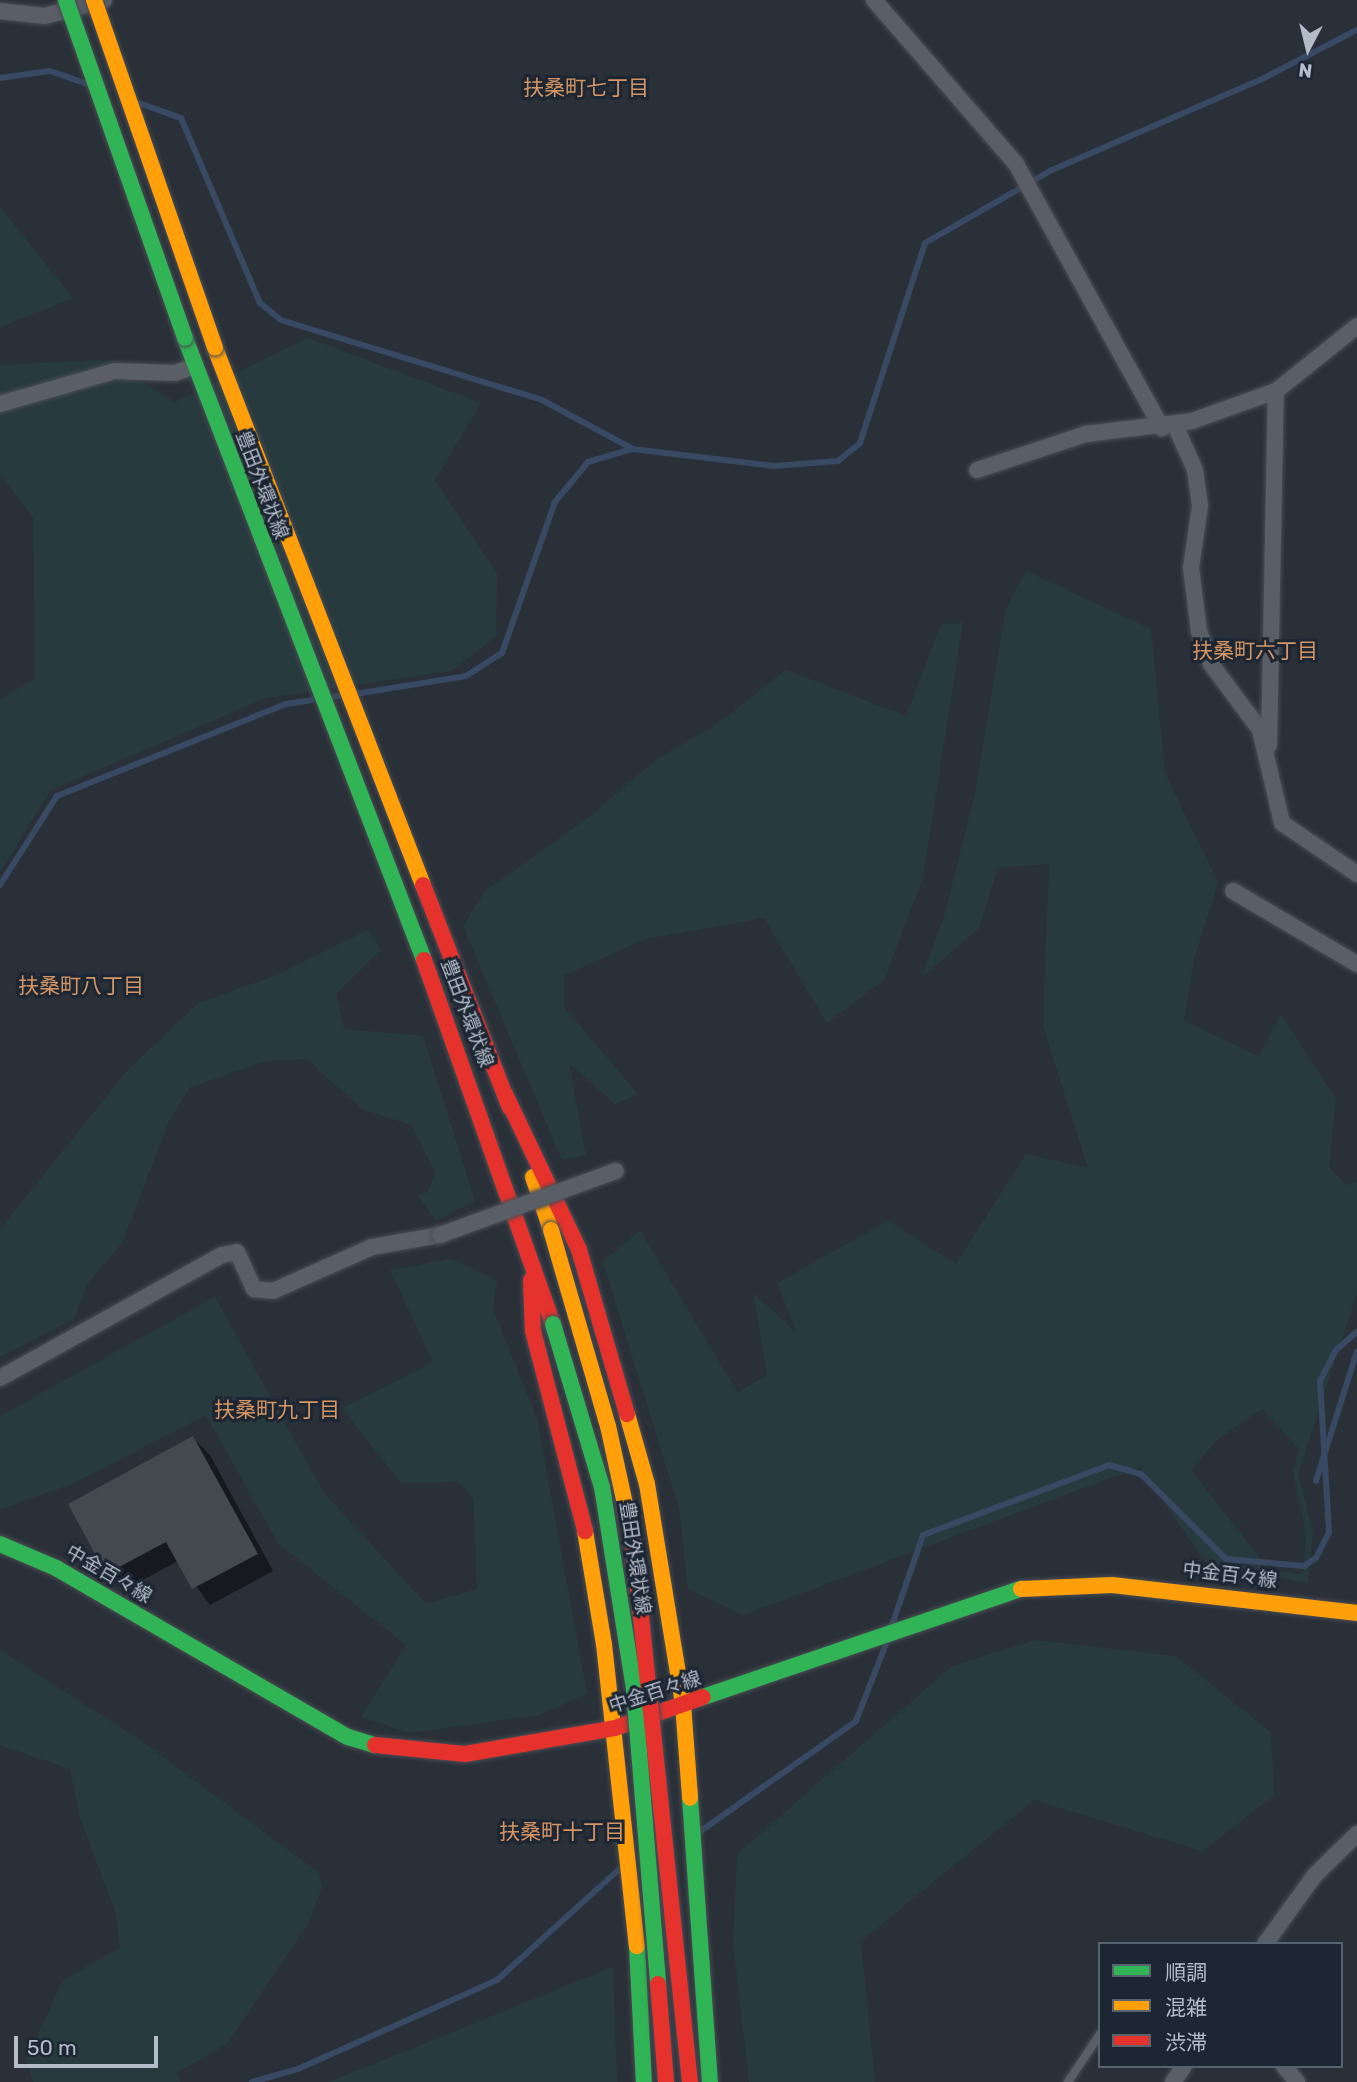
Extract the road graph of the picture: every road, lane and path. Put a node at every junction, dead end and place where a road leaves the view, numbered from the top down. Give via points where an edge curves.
1 (66, 0) edge
2 (94, 0) edge
3 (105, 0) edge
4 (874, 0) edge
5 (0, 11) edge
6 (1357, 326) edge
7 (195, 366) junction
8 (1276, 391) junction
9 (0, 404) edge
10 (1168, 427) junction
11 (977, 470) dead end
12 (1269, 768) junction
13 (1357, 874) edge
14 (1233, 891) dead end
15 (1357, 964) edge
16 (505, 1094) junction
17 (616, 1171) dead end
18 (529, 1240) junction
19 (0, 1378) edge
20 (0, 1544) edge
21 (1357, 1613) edge
22 (683, 1704) junction
23 (615, 1728) junction
24 (1357, 1834) edge
25 (1266, 1942) edge
26 (1098, 2037) edge
27 (1286, 2068) edge
28 (645, 2082) edge
29 (666, 2082) edge
30 (690, 2082) edge
31 (710, 2082) edge
32 (1068, 2082) edge
33 (1297, 2082) edge

1 - 7 street, 豊田外環状線, bridge
2 - 16 street, 豊田外環状線, bridge via 215,348 439,935
3 - 5 street via 45,16
4 - 10 street via 1020,170
6 - 8 street
7 - 9 street via 175,373 115,371
7 - 18 street, 豊田外環状線
8 - 10 street
8 - 12 street
10 - 11 street via 1086,434
10 - 12 street via 1195,470 1200,506 1191,568 1199,631 1224,688 1260,730
12 - 13 street via 1282,823
14 - 15 street
16 - 22 street via 556,1193 610,1347 647,1484
16 - 30 street, 豊田外環状線, bridge via 551,1230 608,1426 642,1585
17 - 19 street, bridge via 440,1235 372,1247 273,1291 254,1289 237,1252 222,1255
18 - 23 street via 533,1331 586,1536
18 - 29 street, 豊田外環状線, bridge via 602,1487 634,1690
20 - 23 street, 中金百々線 via 56,1568 348,1737 395,1751 465,1754
21 - 22 street, 中金百々線 via 1112,1584 1009,1589
22 - 23 street, 中金百々線
22 - 31 street
23 - 28 street via 636,1926
24 - 25 street via 1315,1875
26 - 32 lane
27 - 33 street

